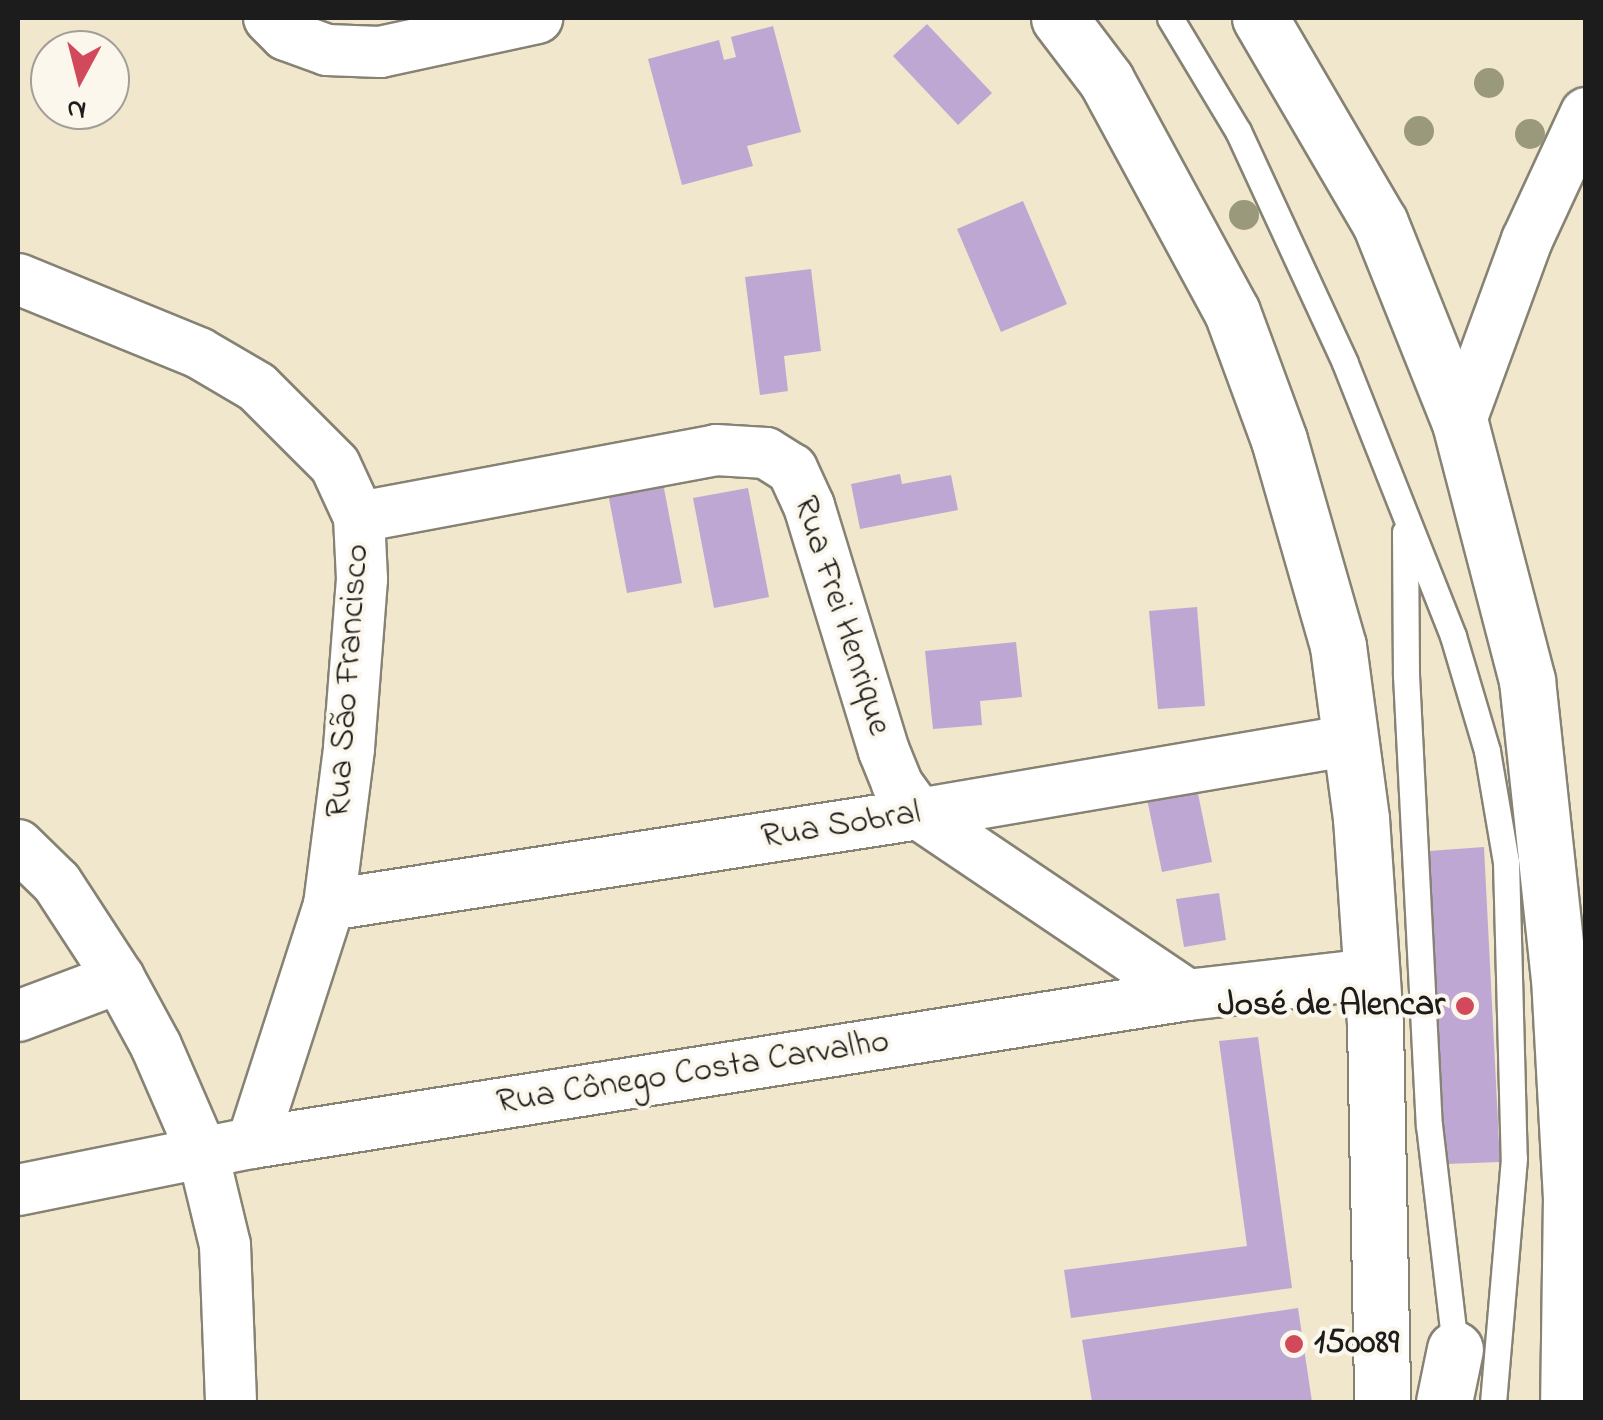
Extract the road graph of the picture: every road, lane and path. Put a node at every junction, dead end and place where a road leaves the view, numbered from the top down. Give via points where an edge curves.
1 (269, 18) edge
2 (537, 18) edge
3 (1060, 18) edge
4 (1170, 18) edge
5 (1260, 18) edge
6 (1586, 113) edge
7 (18, 279) edge
8 (1460, 423) junction
9 (358, 517) junction
10 (1405, 522) junction
11 (1350, 740) junction
12 (919, 814) junction
13 (18, 845) edge
14 (329, 904) junction
15 (1372, 974) junction
16 (1572, 977) edge
17 (119, 978) junction
18 (1187, 995) junction
19 (18, 1016) edge
20 (252, 1143) junction
21 (202, 1154) junction
22 (18, 1190) edge
23 (1572, 1196) junction
24 (1586, 1278) edge
25 (1455, 1349) junction
26 (230, 1402) edge
27 (1382, 1402) edge
28 (1444, 1402) edge
29 (1464, 1402) edge
30 (1493, 1402) edge
31 (1568, 1402) edge

1 - 2 street via 286,35 326,50 380,52
3 - 11 highway via 1106,80 1232,312 1312,545 1338,646
4 - 10 lane via 1238,131 1345,364
5 - 8 highway via 1380,223
6 - 8 street via 1527,240
7 - 9 street, Rua São Francisco via 199,353 257,387 335,465
8 - 16 highway via 1526,680
9 - 12 street, Rua Frei Henrique via 716,450 766,453 792,469 809,506 884,751 896,784
9 - 14 street, Rua São Francisco via 362,579
10 - 25 lane via 1406,675 1429,1125
10 - 30 lane via 1476,709 1506,862 1514,1158
11 - 12 street, Rua Sobral
11 - 15 highway
12 - 14 street, Rua Sobral
12 - 18 street, Rua Frei Henrique
13 - 17 street via 56,882
14 - 20 street, Rua São Francisco
15 - 18 street, Rua Cônego Costa Carvalho
15 - 27 highway
16 - 23 highway
17 - 19 street
17 - 21 street
18 - 20 street, Rua Cônego Costa Carvalho
20 - 21 street, Rua Cônego Costa Carvalho
21 - 22 street, Rua Cônego Costa Carvalho
21 - 26 street via 225,1245
23 - 24 highway
23 - 31 highway
25 - 28 highway
25 - 29 lane

